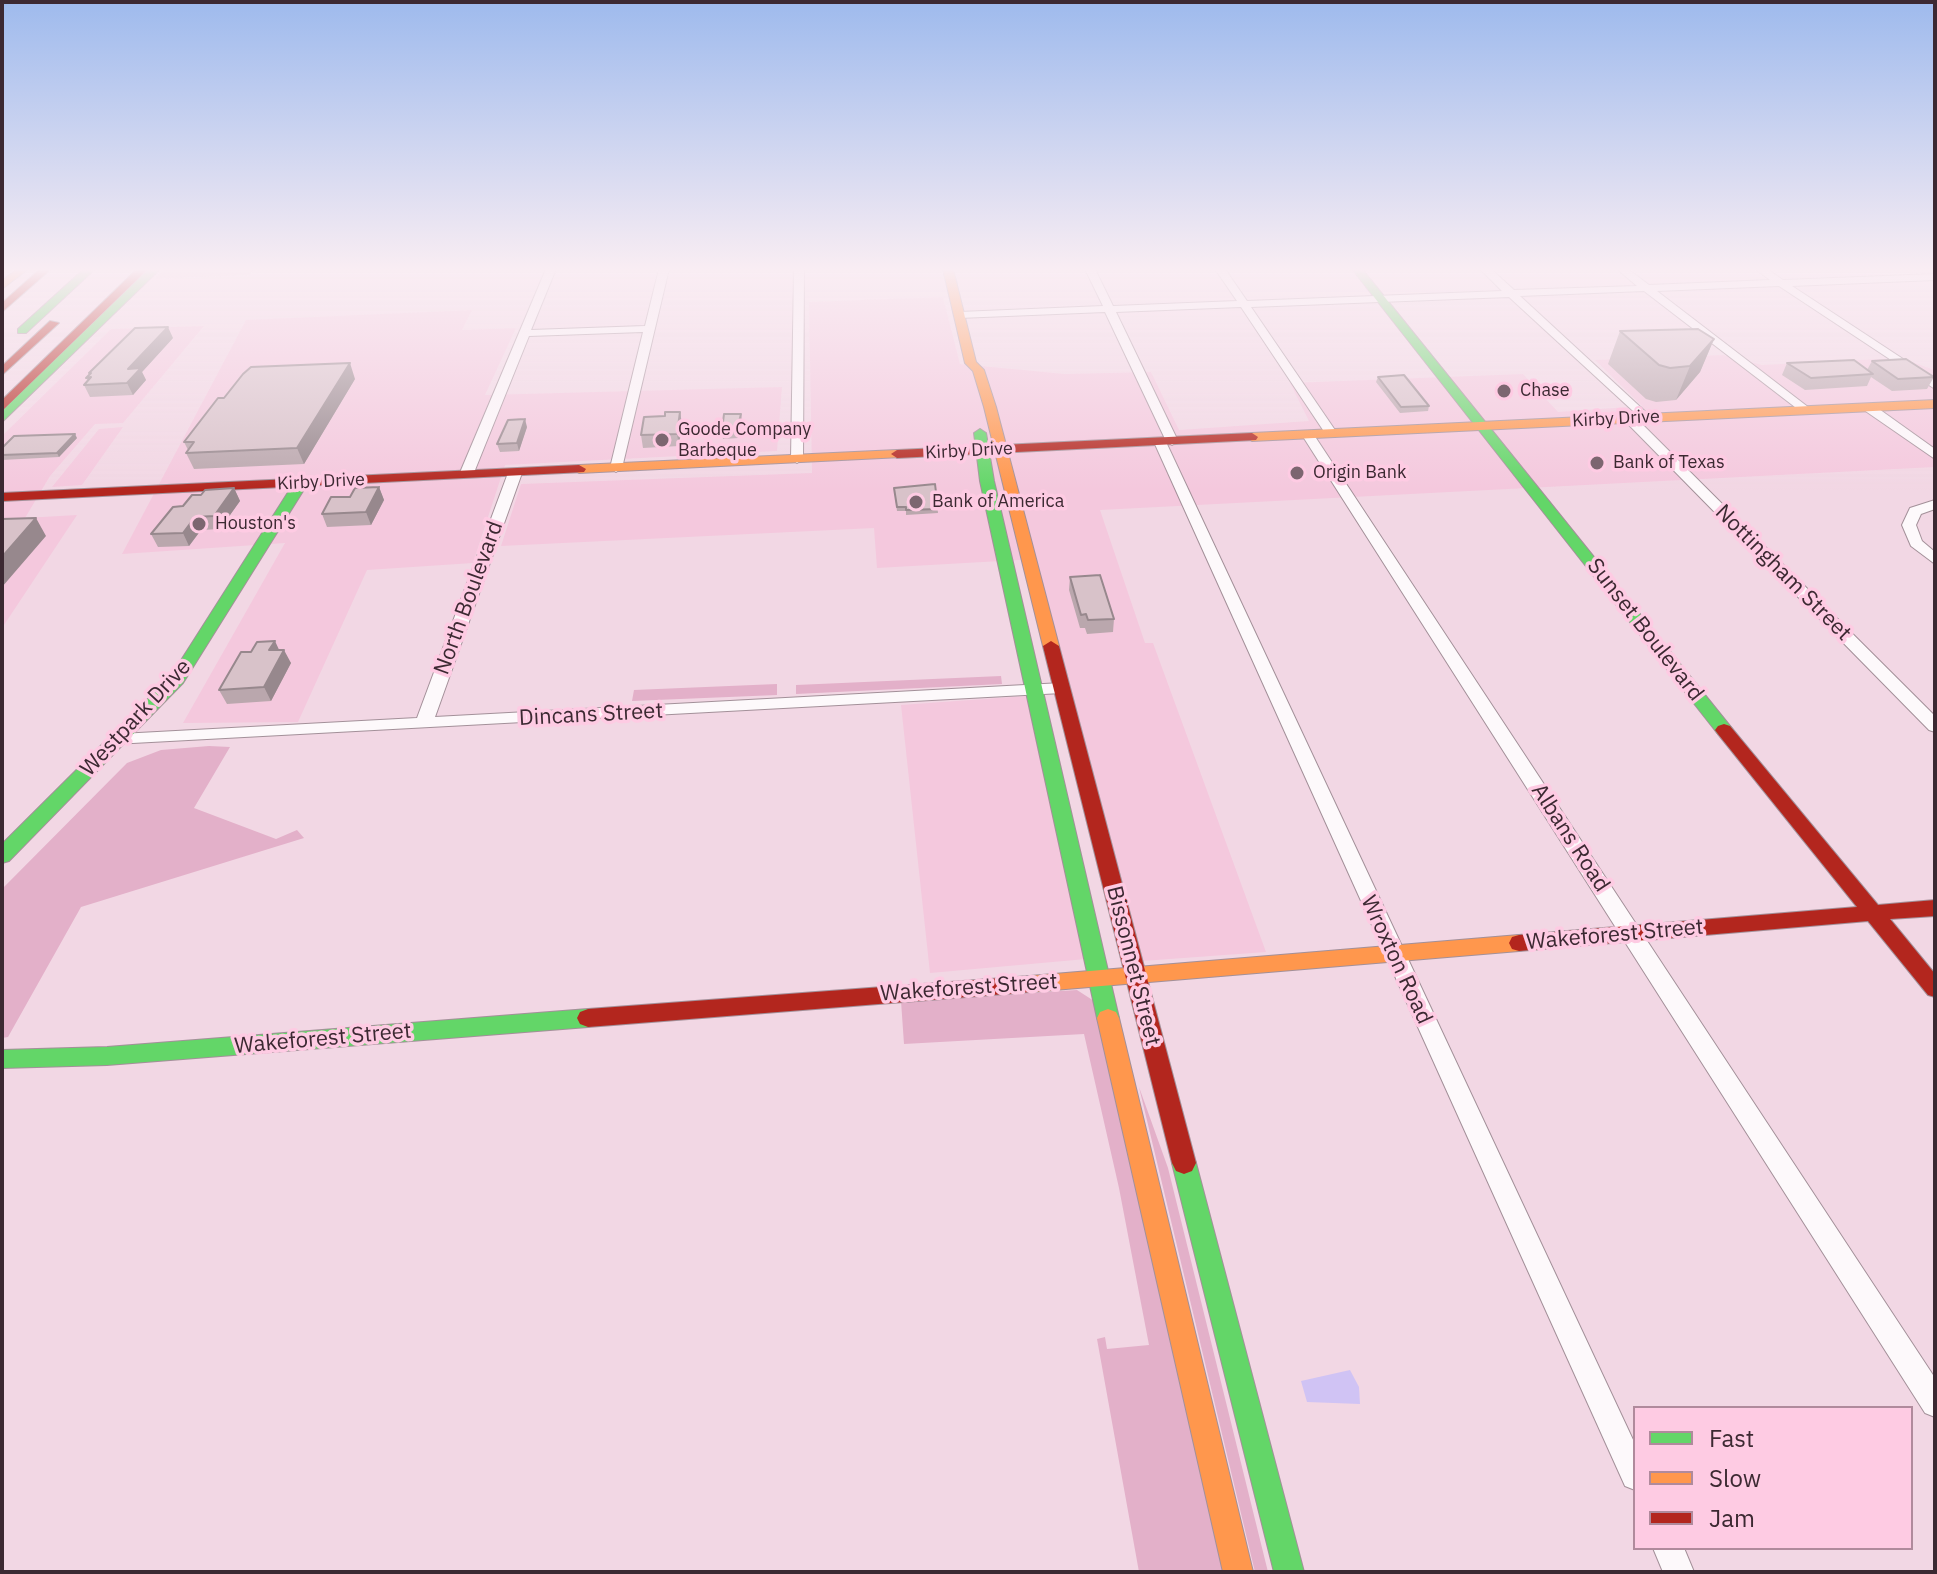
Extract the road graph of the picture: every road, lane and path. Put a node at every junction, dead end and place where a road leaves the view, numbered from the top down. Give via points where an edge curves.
1 (33, 342) edge
2 (53, 342) edge
3 (68, 342) edge
4 (80, 342) edge
5 (521, 342) edge
6 (647, 342) edge
7 (798, 342) edge
8 (966, 342) edge
9 (1123, 342) edge
10 (1270, 342) edge
11 (1416, 342) edge
12 (1561, 342) edge
13 (1717, 342) edge
14 (1870, 342) edge
15 (2, 372) edge
16 (2, 378) edge
17 (1935, 385) edge
18 (1935, 404) edge
19 (2, 407) edge
20 (1868, 407) junction
21 (1804, 410) junction
22 (2, 418) edge
23 (1637, 418) junction
24 (1483, 426) junction
25 (1331, 433) junction
26 (1308, 435) junction
27 (1166, 442) junction
28 (991, 450) junction
29 (1935, 455) edge
30 (797, 459) junction
31 (616, 468) junction
32 (515, 473) junction
33 (466, 475) junction
34 (301, 483) junction
35 (2, 497) edge
36 (1935, 504) edge
37 (1935, 560) edge
38 (1030, 564) junction
39 (1006, 565) junction
40 (1062, 688) junction
41 (1032, 690) junction
42 (424, 723) junction
43 (1935, 726) edge
44 (120, 740) junction
45 (2, 856) edge
46 (1935, 908) edge
47 (1872, 914) junction
48 (1632, 934) junction
49 (1393, 954) junction
50 (1136, 975) junction
51 (1097, 978) junction
52 (1935, 989) edge
53 (2, 1059) edge
54 (1935, 1403) edge
55 (1633, 1472) edge
56 (1669, 1550) edge
57 (1238, 1572) edge
58 (1289, 1572) edge
59 (1679, 1572) edge

1 - 15 main road
2 - 16 main road
3 - 19 main road
4 - 22 main road
5 - 33 street
6 - 31 street
7 - 30 street
8 - 28 main road, Bissonnet Street via 978,370
9 - 27 street, Wroxton Road
10 - 25 street
11 - 24 main road, Sunset Boulevard
12 - 23 street, Nottingham Street
13 - 21 street
14 - 17 street
18 - 20 main road, Kirby Drive
20 - 21 main road, Kirby Drive
20 - 29 street
21 - 23 main road, Kirby Drive
23 - 24 main road, Kirby Drive
23 - 43 street, Nottingham Street
24 - 25 main road, Kirby Drive
24 - 47 main road, Sunset Boulevard
25 - 26 main road, Kirby Drive
26 - 27 main road, Kirby Drive
26 - 48 street, Albans Road
27 - 28 main road, Kirby Drive
27 - 49 street, Wroxton Road
28 - 30 main road, Kirby Drive
28 - 38 main road, Bissonnet Street
28 - 39 main road, Bissonnet Street
30 - 31 main road, Kirby Drive
31 - 32 main road, Kirby Drive
32 - 33 main road, Kirby Drive
32 - 42 street, North Boulevard
33 - 34 main road, Kirby Drive
34 - 35 main road, Kirby Drive
34 - 44 main road, Westpark Drive via 188,665
36 - 37 street via 1915,511 1909,525 1916,543
38 - 39 main road
38 - 40 main road, Bissonnet Street
39 - 41 main road, Bissonnet Street
40 - 41 street, Dincans Street
40 - 50 main road, Bissonnet Street
41 - 42 street, Dincans Street
41 - 51 main road, Bissonnet Street
42 - 44 street, Dincans Street
44 - 45 main road, Westpark Drive
46 - 47 main road, Wakeforest Street
47 - 48 main road, Wakeforest Street
47 - 52 main road, Sunset Boulevard
48 - 49 main road, Wakeforest Street
48 - 54 street, Albans Road
49 - 50 main road, Wakeforest Street
49 - 55 street, Wroxton Road
50 - 51 main road, Wakeforest Street
50 - 58 main road, Bissonnet Street
51 - 53 main road, Wakeforest Street via 107,1056
51 - 57 main road, Bissonnet Street
56 - 59 street

